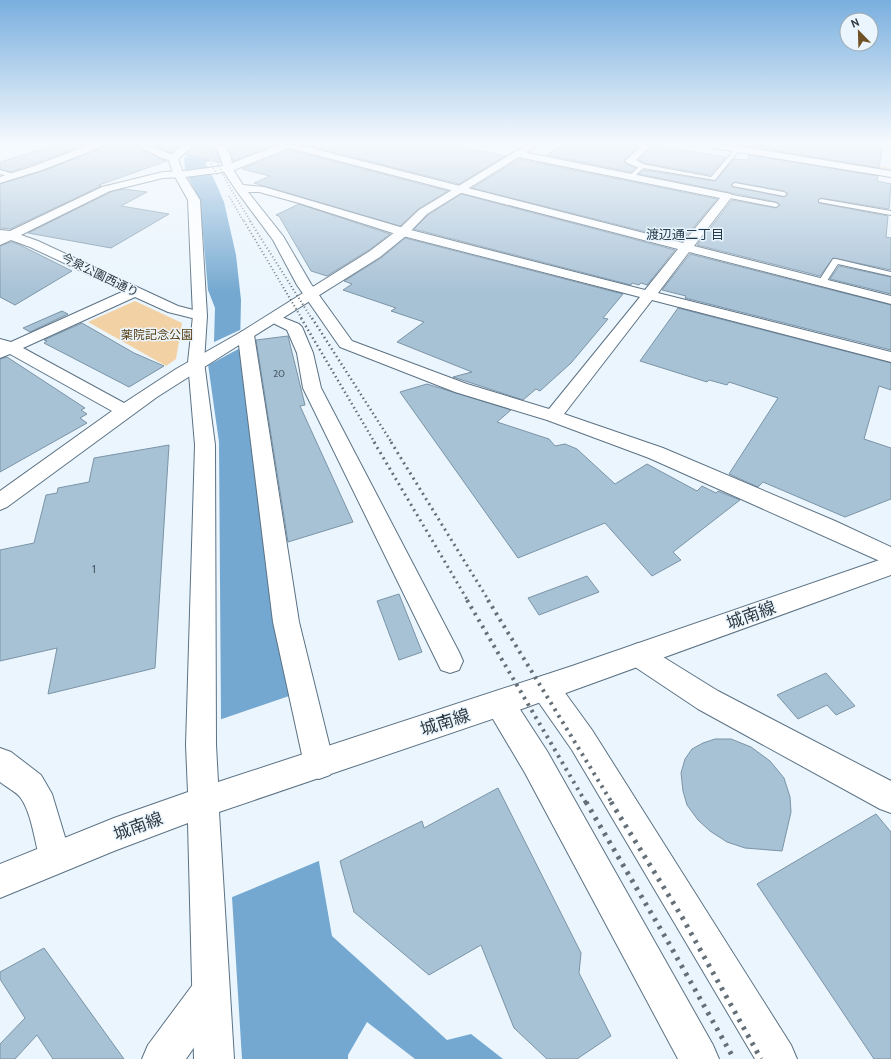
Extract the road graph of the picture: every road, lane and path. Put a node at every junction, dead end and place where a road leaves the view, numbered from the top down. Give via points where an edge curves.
1 (94, 194) edge
2 (191, 194) edge
3 (245, 194) edge
4 (280, 194) edge
5 (452, 194) edge
6 (482, 194) edge
7 (719, 194) edge
8 (727, 196) junction
9 (822, 201) dead end
10 (776, 205) dead end
11 (891, 213) edge
12 (402, 232) junction
13 (3, 236) edge
14 (687, 248) junction
15 (891, 274) edge
16 (822, 282) junction
17 (134, 292) junction
18 (311, 295) junction
19 (650, 295) junction
20 (891, 300) edge
21 (200, 316) junction
22 (274, 318) junction
23 (245, 336) junction
24 (3, 348) edge
25 (891, 357) edge
26 (202, 359) junction
27 (125, 411) junction
28 (553, 416) junction
29 (0, 502) edge
30 (891, 557) edge
31 (891, 565) edge
32 (638, 656) junction
33 (450, 661) dead end
34 (545, 688) junction
35 (500, 704) junction
36 (0, 763) edge
37 (313, 766) junction
38 (214, 798) junction
39 (891, 798) edge
40 (54, 857) junction
41 (0, 882) edge
42 (211, 991) junction
43 (162, 1059) edge
44 (214, 1059) edge
45 (699, 1059) edge
46 (777, 1059) edge

1 - 13 street
2 - 21 street via 194,200
3 - 18 street via 279,239
4 - 12 street
5 - 12 street via 423,212
6 - 14 street
7 - 8 street
8 - 10 lane
8 - 14 street
9 - 11 lane
12 - 18 street via 375,254
12 - 19 street
13 - 17 street, 今泉公園西通り via 34,244
14 - 16 street
14 - 19 street
15 - 16 lane via 836,261
16 - 20 street
17 - 21 street, 今泉公園西通り via 173,309
17 - 24 street
18 - 22 street
18 - 28 street via 346,344 462,388
19 - 25 street
19 - 28 street
21 - 26 street
22 - 23 street
22 - 33 street via 294,326 305,353 312,388
23 - 26 street
23 - 37 street via 286,622
24 - 27 street
26 - 27 street
26 - 38 street via 205,445 202,745
27 - 29 street
28 - 30 street via 656,453
31 - 32 street, 城南線
32 - 34 street, 城南線
32 - 39 street via 708,700
34 - 35 street, 城南線
34 - 46 street via 582,740
35 - 37 street, 城南線
35 - 45 street via 536,762
36 - 40 street via 30,786 41,805
37 - 38 street, 城南線
38 - 40 street, 城南線
38 - 42 street
40 - 41 street, 城南線
42 - 43 street
42 - 44 street

